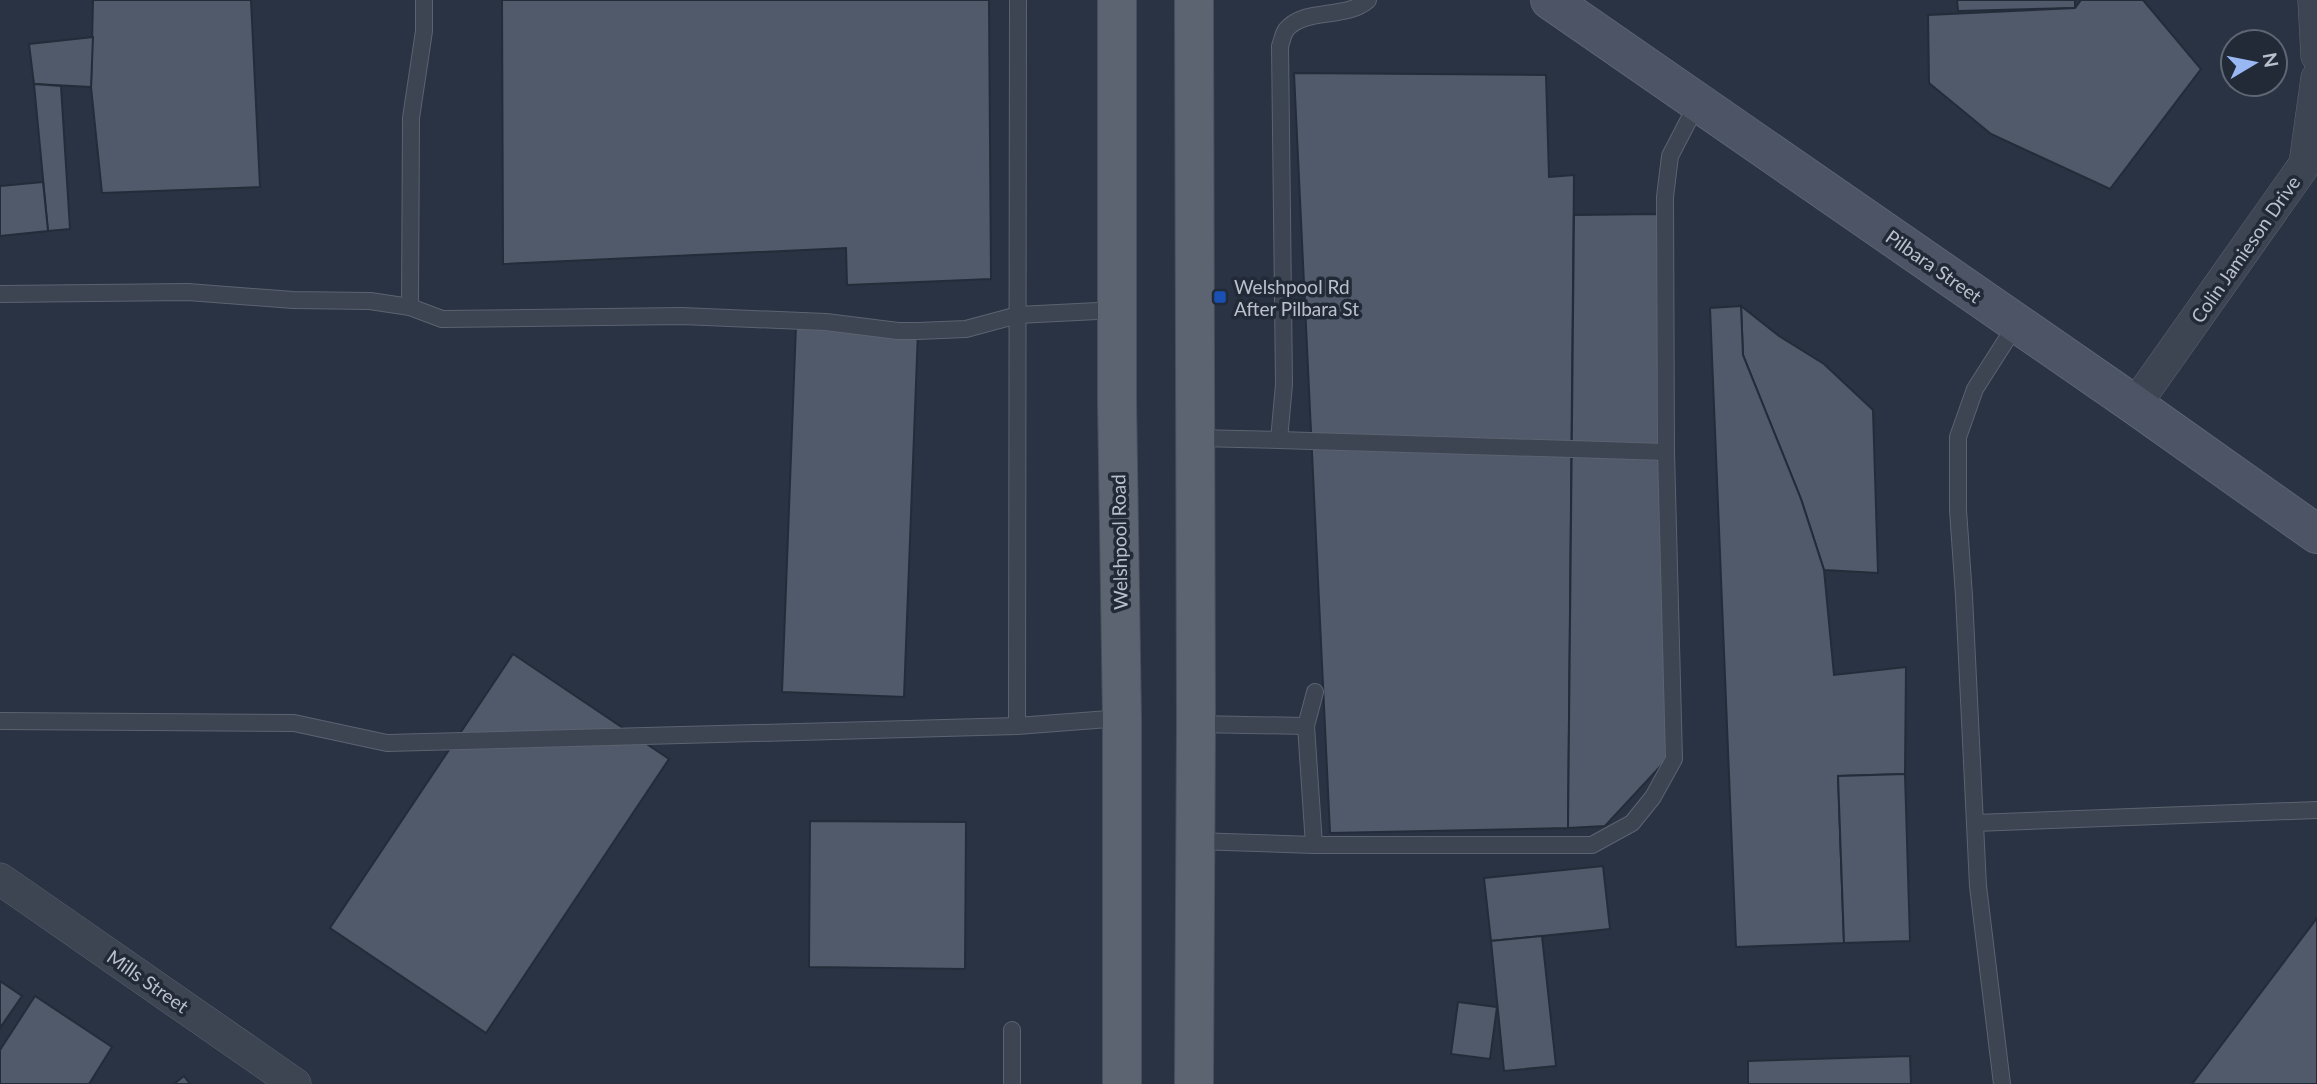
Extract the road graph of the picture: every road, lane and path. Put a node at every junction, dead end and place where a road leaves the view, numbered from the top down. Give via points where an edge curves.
1 (424, 0) edge
2 (1018, 0) edge
3 (1118, 0) edge
4 (1194, 0) edge
5 (1368, 0) edge
6 (1550, 0) edge
7 (2314, 0) edge
8 (2317, 56) edge
9 (2317, 78) edge
10 (1698, 103) junction
11 (0, 294) edge
12 (410, 307) junction
13 (1117, 310) junction
14 (1018, 315) junction
15 (2017, 323) junction
16 (2135, 405) junction
17 (1196, 438) junction
18 (1279, 440) junction
19 (1666, 453) junction
20 (2317, 534) edge
21 (1315, 692) dead end
22 (1122, 718) junction
23 (0, 721) edge
24 (1196, 724) junction
25 (1017, 726) junction
26 (1306, 726) junction
27 (2317, 810) edge
28 (1975, 823) junction
29 (1195, 841) junction
30 (1314, 845) junction
31 (0, 879) edge
32 (1012, 1030) dead end
33 (295, 1084) edge
34 (1012, 1084) edge
35 (1122, 1084) edge
36 (1194, 1084) edge
37 (2002, 1084) edge

1 - 12 lane via 411,118
2 - 14 lane
3 - 13 main road, Welshpool Road
4 - 17 main road
5 - 18 lane via 1339,12 1306,17 1286,30 1280,46 1284,384
6 - 10 main road, Pilbara Street
7 - 8 street
9 - 16 street, Colin Jamieson Drive via 2305,164
10 - 15 main road, Pilbara Street
10 - 19 lane via 1670,156 1665,197
11 - 12 lane via 188,292
12 - 14 lane via 442,319 682,316 827,322 898,331 966,329
13 - 14 lane
13 - 22 main road, Welshpool Road
14 - 25 lane
15 - 16 main road, Pilbara Street
15 - 28 lane via 1975,389 1958,437
16 - 20 main road, Pilbara Street
17 - 18 lane
17 - 24 main road
18 - 19 lane
19 - 30 lane via 1674,759 1632,823 1592,845
21 - 26 lane
22 - 25 lane
22 - 35 main road, Welshpool Road
23 - 25 lane via 294,723 387,743
24 - 26 lane
24 - 29 main road
26 - 30 lane
27 - 28 lane
28 - 37 lane
29 - 30 lane
29 - 36 main road
31 - 33 street, Mills Street
32 - 34 lane

